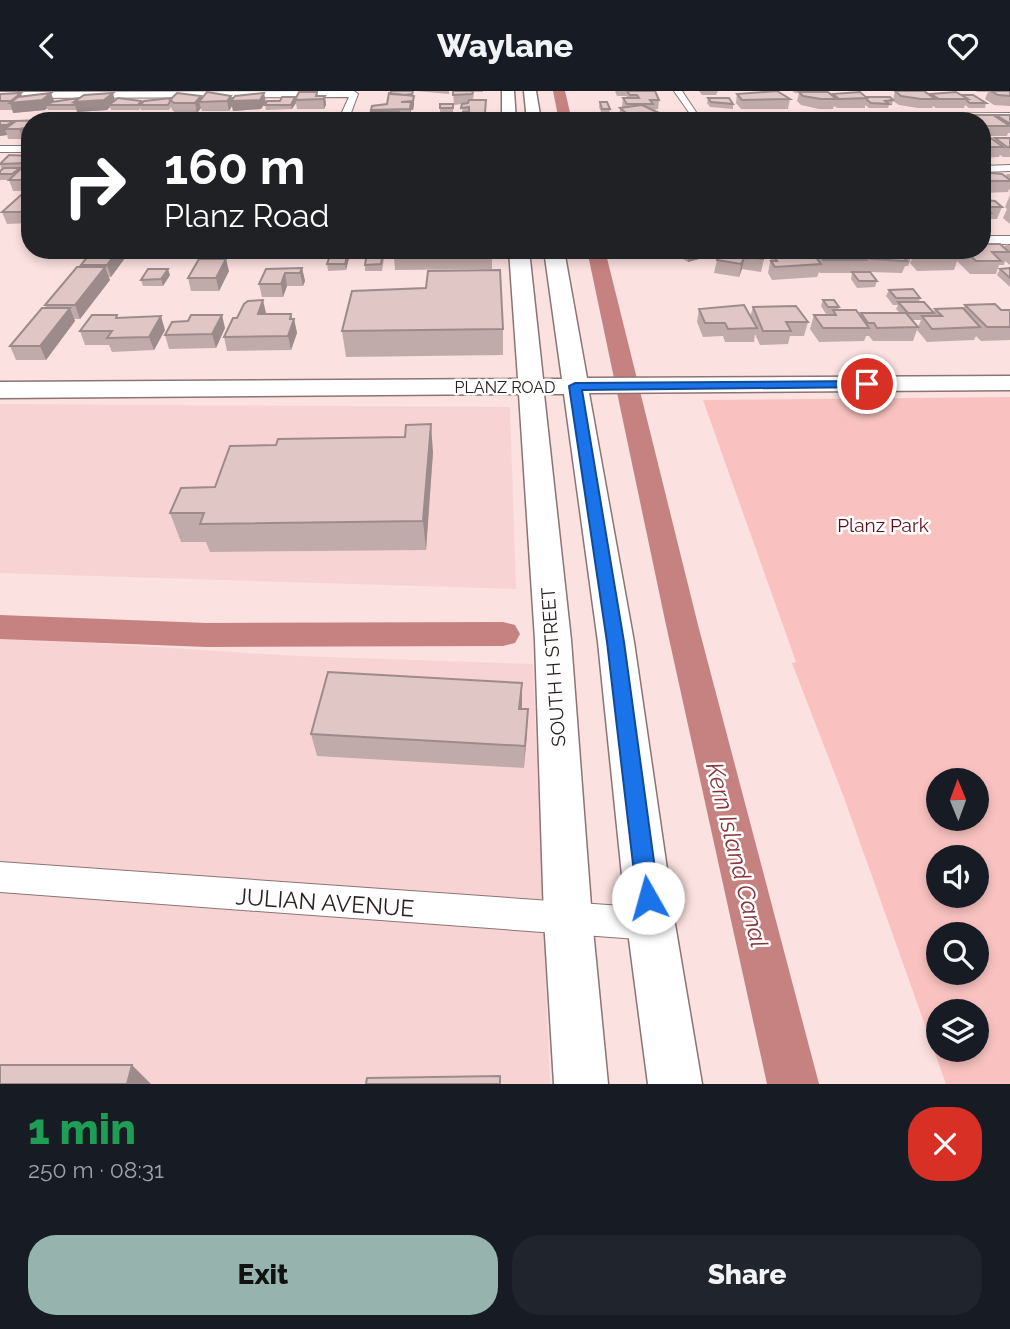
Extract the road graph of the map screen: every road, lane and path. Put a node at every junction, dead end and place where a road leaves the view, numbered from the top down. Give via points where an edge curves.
1 (508, 91) edge
2 (530, 91) edge
3 (678, 91) edge
4 (182, 93) edge
5 (0, 96) edge
6 (347, 112) edge
7 (509, 112) edge
8 (533, 112) edge
9 (691, 112) edge
10 (991, 116) edge
11 (1010, 116) edge
12 (0, 149) edge
13 (21, 149) edge
14 (1010, 168) edge
15 (991, 169) edge
16 (991, 240) edge
17 (1010, 240) edge
18 (520, 259) edge
19 (557, 259) edge
20 (1010, 383) edge
21 (594, 386) junction
22 (530, 387) junction
23 (0, 390) edge
24 (0, 877) edge
25 (568, 919) junction
26 (651, 924) junction
27 (581, 1084) edge
28 (675, 1084) edge

1 - 7 street
2 - 8 street
3 - 9 street
4 - 5 street
4 - 6 street via 355,94
10 - 11 street
12 - 13 street
14 - 15 street
16 - 17 street
18 - 22 street, SOUTH H STREET
19 - 21 street
20 - 21 street, PLANZ ROAD
21 - 22 street, PLANZ ROAD
21 - 26 street via 616,642
22 - 23 street, PLANZ ROAD
22 - 25 street, SOUTH H STREET via 553,640
24 - 25 street, JULIAN AVENUE
25 - 26 street, JULIAN AVENUE
25 - 27 street, SOUTH H STREET
26 - 28 street

